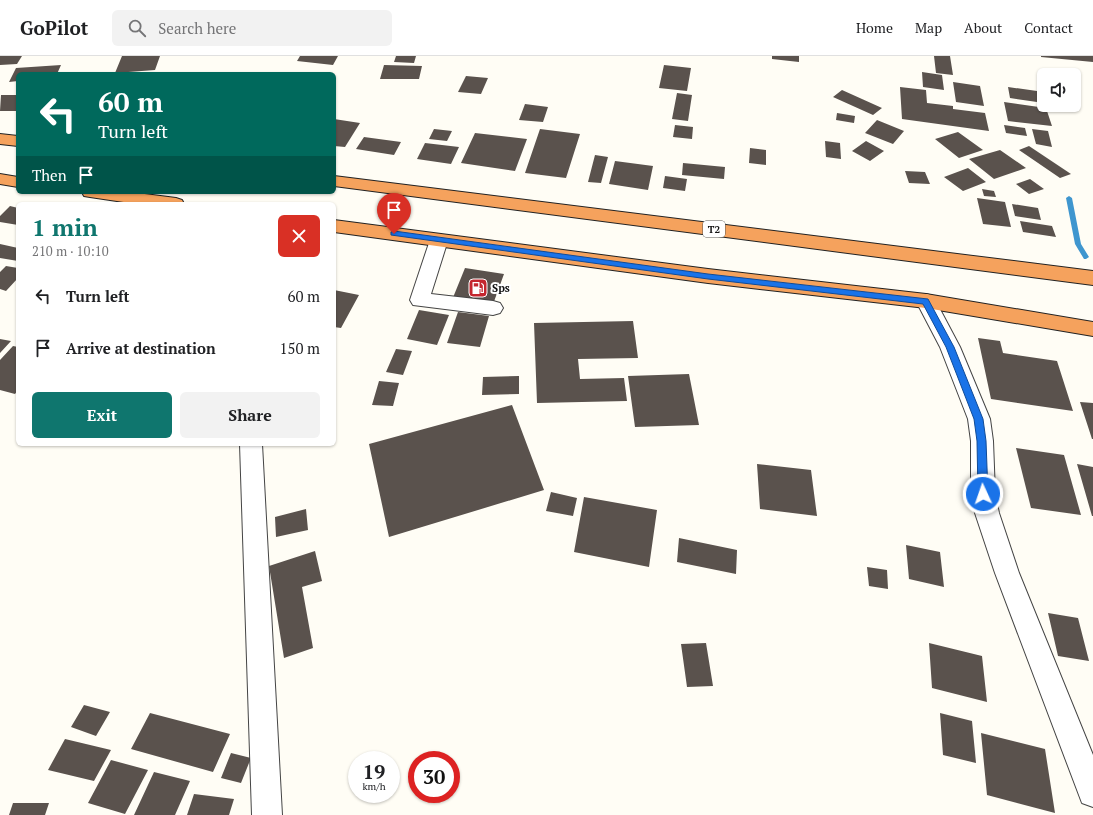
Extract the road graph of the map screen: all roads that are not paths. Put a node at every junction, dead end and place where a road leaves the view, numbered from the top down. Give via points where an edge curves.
1 (0, 139) edge
2 (16, 141) edge
3 (0, 179) edge
4 (336, 181) edge
5 (16, 182) edge
6 (104, 194) edge
7 (162, 202) edge
8 (336, 226) edge
9 (439, 240) junction
10 (1093, 278) edge
11 (926, 301) junction
12 (493, 308) dead end
13 (1093, 329) edge
14 (251, 446) edge
15 (1093, 792) edge
16 (267, 815) edge

1 - 2 highway
3 - 5 highway
4 - 10 highway, T2
6 - 7 highway
8 - 9 highway
9 - 11 highway via 708,276
9 - 12 street via 420,300
11 - 13 highway
11 - 15 street via 950,347 979,419 983,494 987,513 1007,573
14 - 16 street

